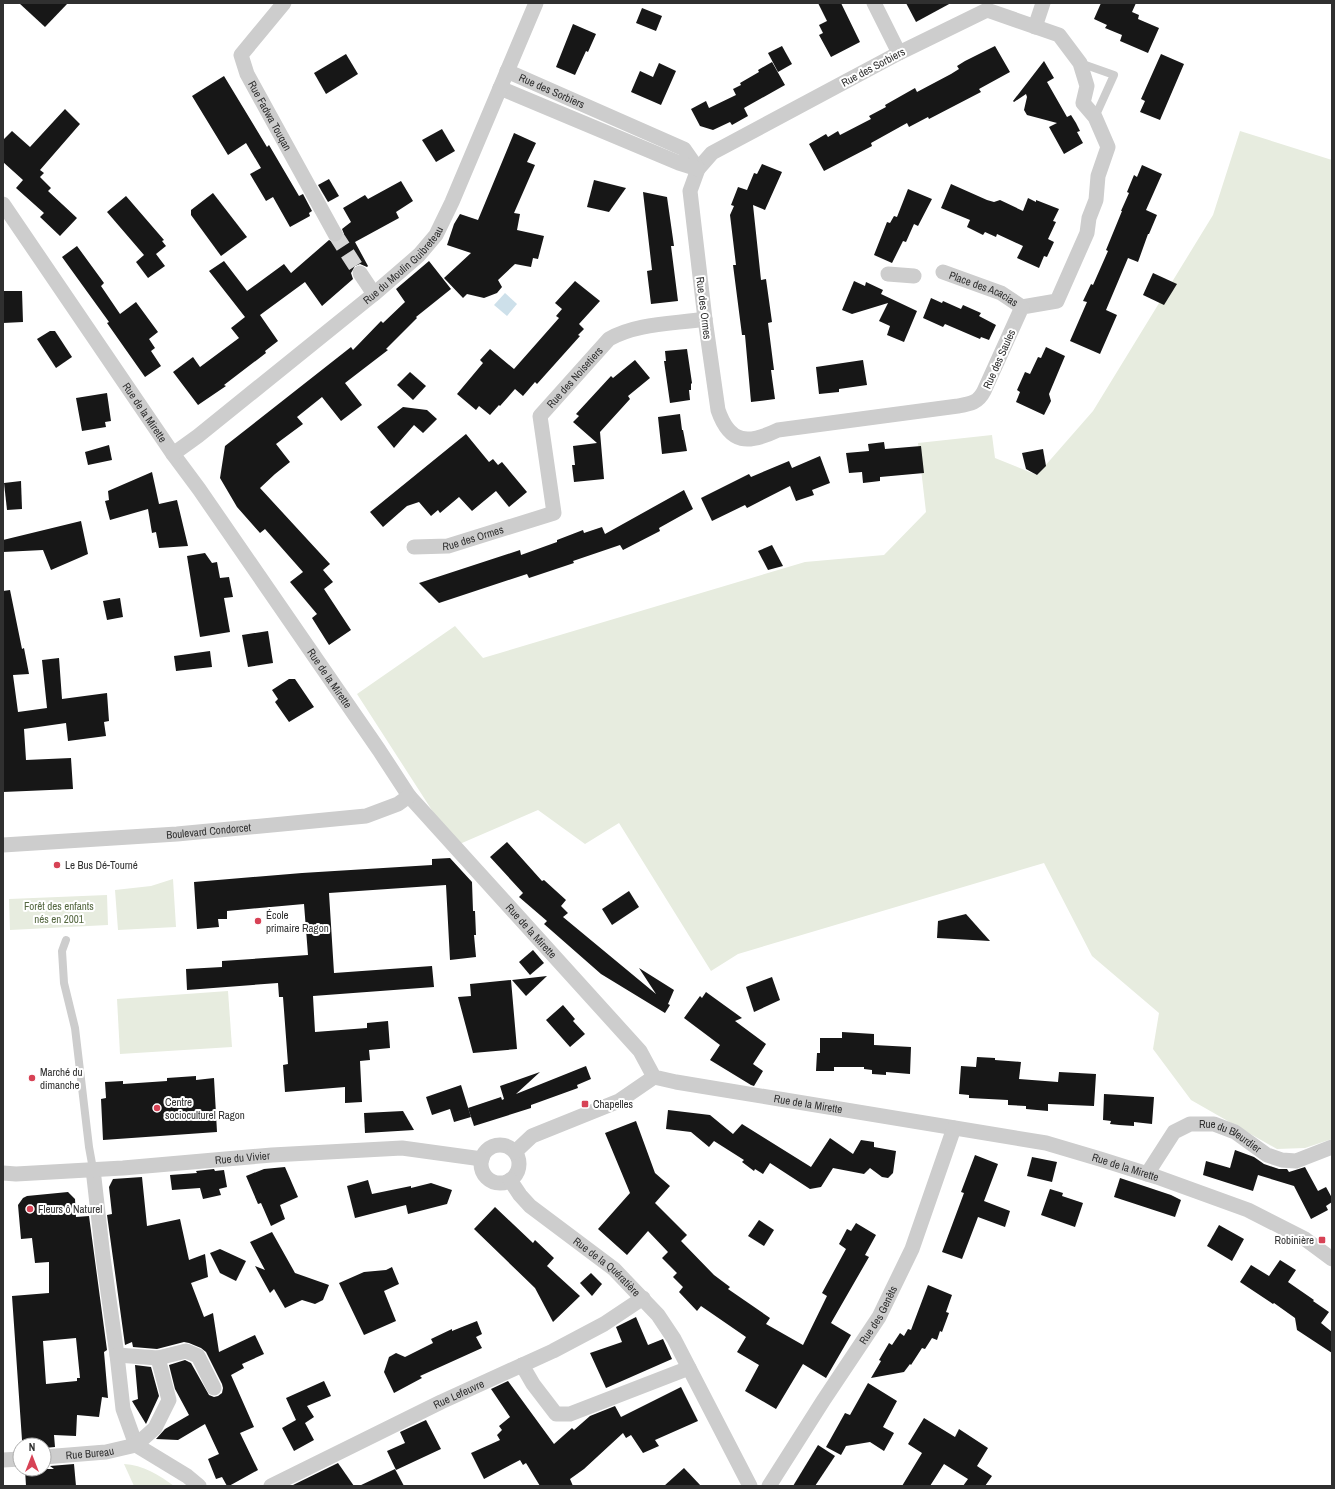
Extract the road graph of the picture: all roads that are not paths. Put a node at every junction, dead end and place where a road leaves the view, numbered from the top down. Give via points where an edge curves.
1 (284, 3) edge
2 (536, 3) edge
3 (874, 3) edge
4 (1043, 3) edge
5 (1035, 26) junction
6 (899, 53) junction
7 (1080, 63) junction
8 (507, 72) junction
9 (500, 88) junction
10 (1095, 117) junction
11 (698, 168) junction
12 (3, 204) edge
13 (335, 234) tunnel mouth
14 (943, 272) dead end
15 (360, 273) tunnel mouth
16 (888, 274) dead end
17 (914, 276) dead end
18 (374, 294) junction
19 (1022, 307) junction
20 (705, 319) junction
21 (742, 439) joint
22 (173, 454) junction
23 (554, 513) joint
24 (414, 547) dead end
25 (409, 796) junction
26 (3, 845) edge
27 (66, 940) dead end
28 (654, 1077) junction
29 (954, 1128) junction
30 (1332, 1147) edge
31 (515, 1152) junction
32 (482, 1159) junction
33 (93, 1169) junction
34 (3, 1173) edge
35 (1147, 1174) junction
36 (510, 1180) junction
37 (1332, 1259) edge
38 (643, 1298) junction
39 (117, 1355) junction
40 (158, 1358) junction
41 (522, 1365) junction
42 (689, 1368) junction
43 (214, 1388) dead end
44 (136, 1445) junction
45 (52, 1456) edge
46 (199, 1486) edge
47 (271, 1486) edge
48 (750, 1486) edge
49 (769, 1486) edge

1 - 13 street, Rue Fadwa Touqan via 241,54 247,74
2 - 8 street, Rue du Moulin Guibreteau
3 - 6 street
4 - 5 street
5 - 6 street, Rue des Sorbiers via 987,10
5 - 7 street, Rue des Sorbiers via 1059,35
6 - 11 street, Rue des Sorbiers via 712,153
7 - 10 street via 1087,86 1083,103
7 - 10 lane via 1114,76
8 - 9 street, Rue du Moulin Guibreteau
8 - 11 street, Rue des Sorbiers via 684,149
9 - 11 street, Rue des Sorbiers via 679,163
9 - 18 street, Rue du Moulin Guibreteau via 436,235 419,255
10 - 19 street via 1108,147 1098,176 1096,200 1086,234 1057,301
11 - 20 street, Rue des Ormes via 690,191
12 - 22 street, Rue de la Mirette
14 - 19 street, Place des Acacias via 1002,293
15 - 18 street
16 - 17 street
18 - 22 street, Rue du Moulin Guibreteau
19 - 21 street, Rue des Saules via 984,392 976,402 778,430 757,439
20 - 21 street, Rue des Ormes via 718,410 728,431
20 - 23 street, Rue des Noisetiers via 634,329 609,339 540,416
22 - 25 street, Rue de la Mirette via 380,750
23 - 24 street, Rue des Ormes via 448,546
25 - 26 street, Boulevard Condorcet via 398,804 366,816 177,834
25 - 28 street, Rue de la Mirette via 640,1051
27 - 33 lane via 62,951 64,983 75,1028
28 - 29 street, Rue de la Mirette
28 - 31 street via 619,1102 532,1136
29 - 35 street, Rue de la Mirette via 1046,1143
29 - 49 street, Rue des Genêts via 912,1249 879,1317
30 - 35 street, Rue du Bleurdier via 1296,1161 1282,1160 1267,1155 1235,1132 1214,1124 1190,1124 1174,1132
31 - 32 street via 499,1145 488,1150
31 - 36 street via 518,1157 518,1170
32 - 33 street, Rue du Vivier via 402,1148
32 - 36 street via 483,1172 492,1180
33 - 34 street, Rue du Vivier
33 - 39 street
35 - 37 street, Rue de la Mirette via 1248,1210 1305,1239
36 - 38 street, Rue de la Quératière via 530,1206 614,1269
38 - 41 street, Rue Lefeuvre via 591,1330
38 - 42 street, Rue de la Quératière via 667,1326
39 - 40 street
39 - 44 street via 123,1409
40 - 43 street via 186,1351 198,1356
40 - 44 street via 169,1400 155,1428
41 - 42 street via 556,1414 570,1414
41 - 47 street, Rue Lefeuvre
42 - 48 street, Rue de la Quératière
44 - 45 street, Rue Bureau via 106,1452
44 - 46 street via 188,1476

